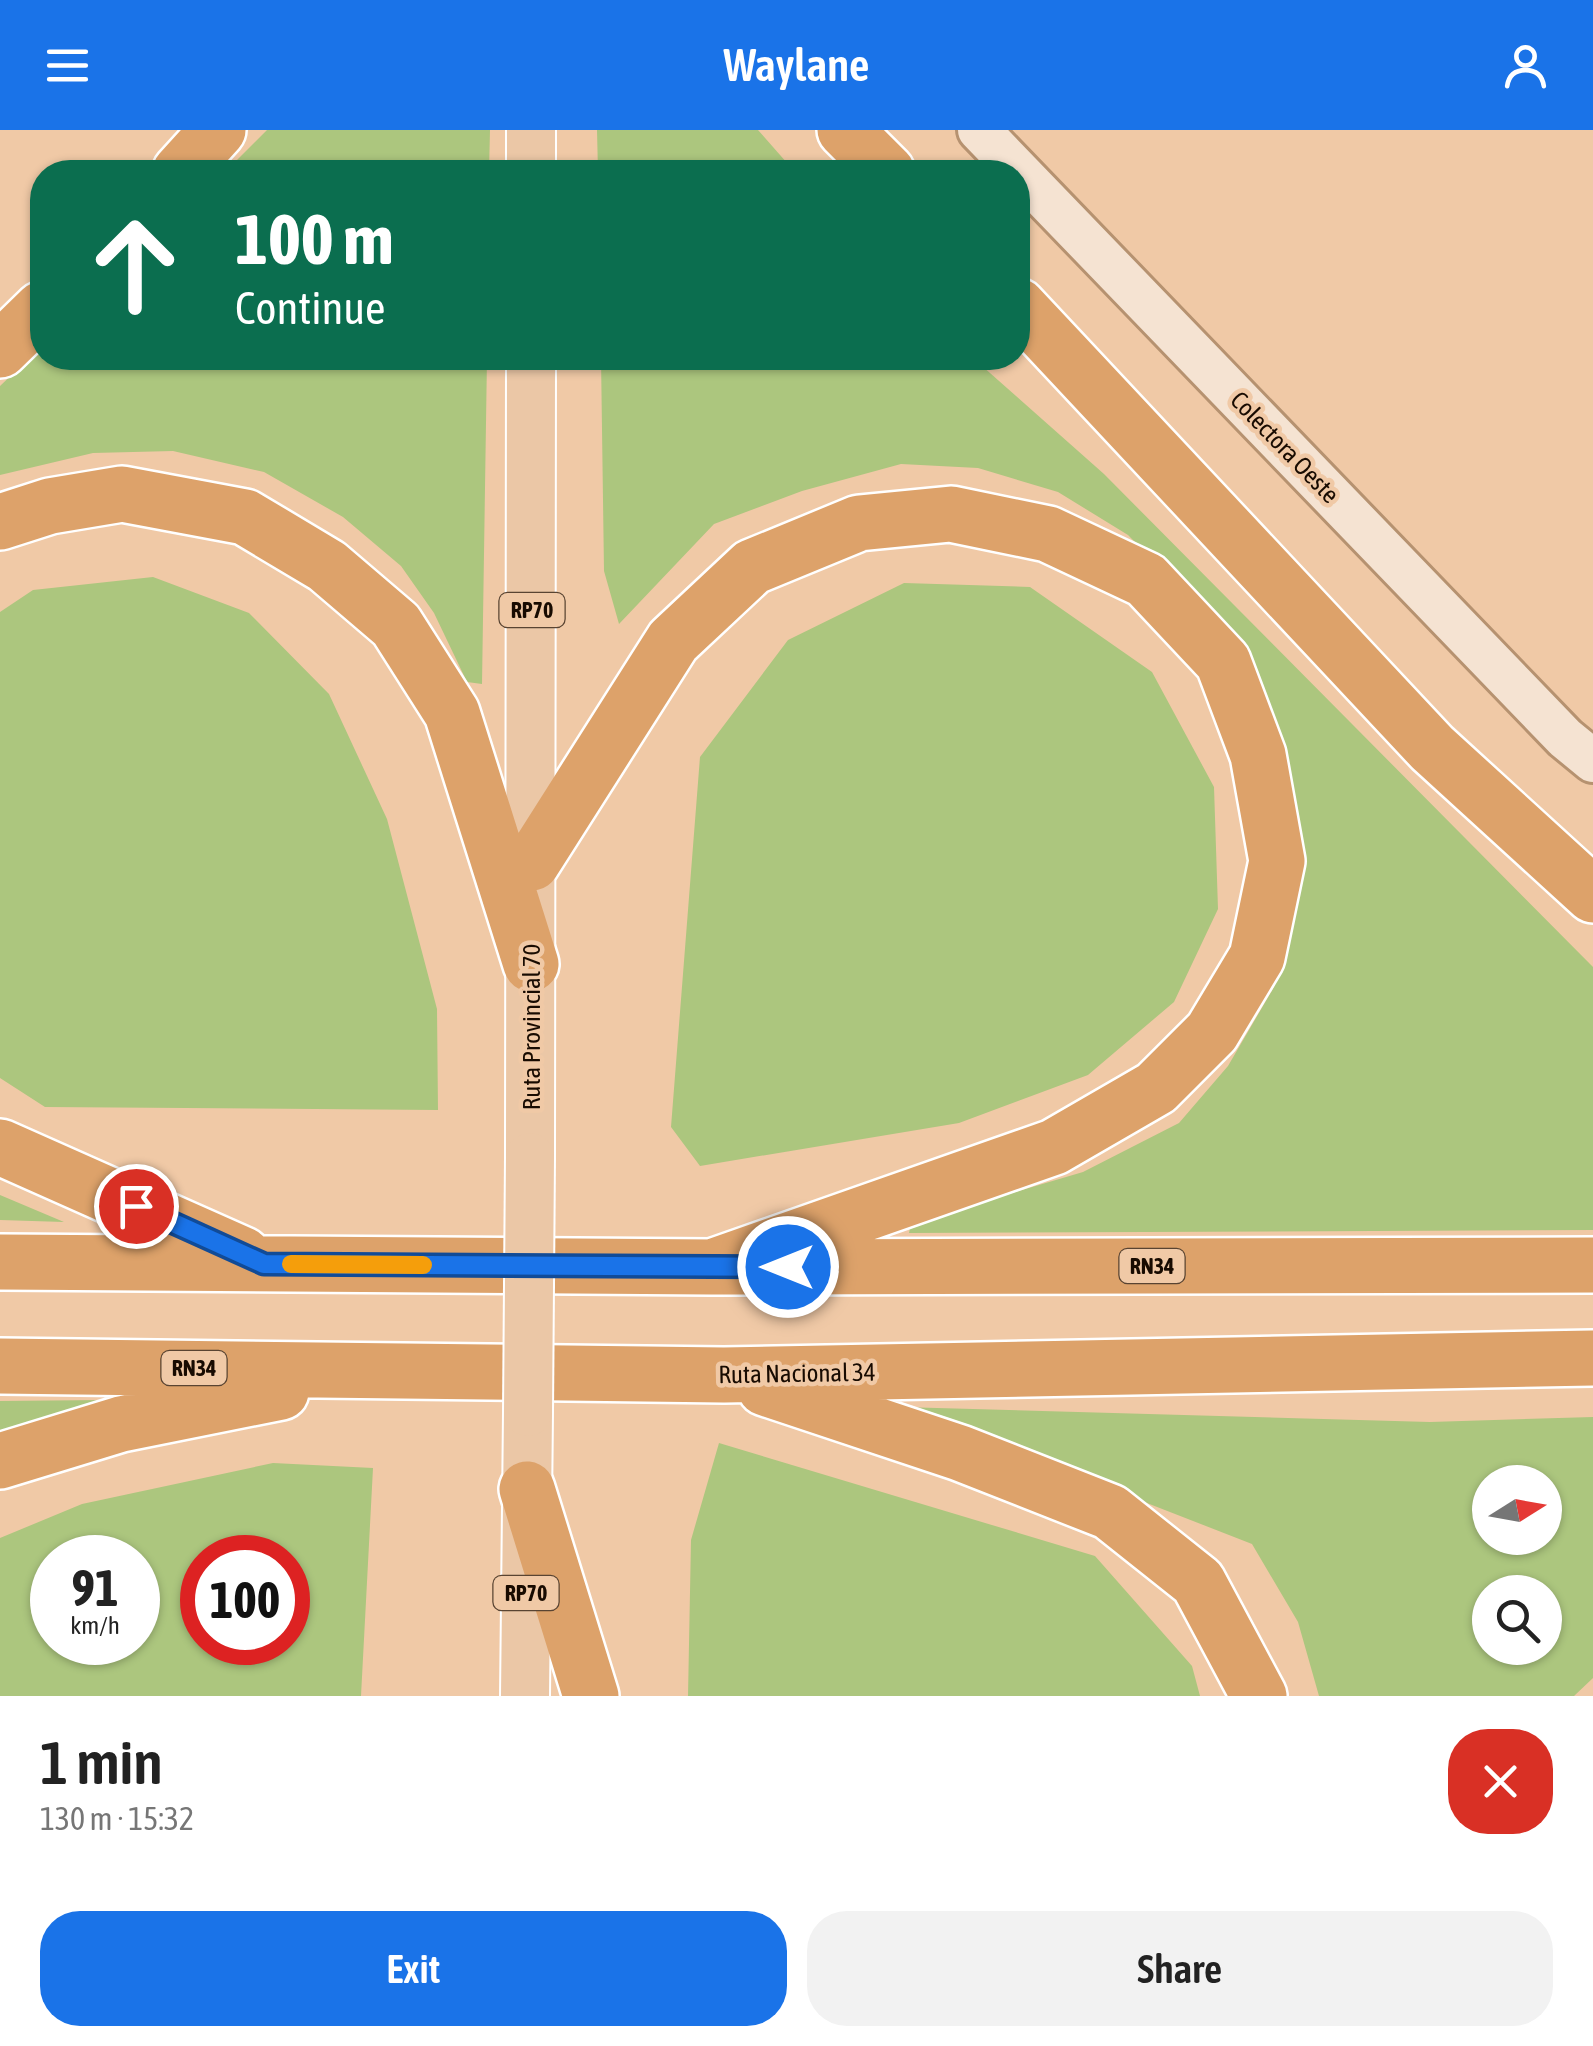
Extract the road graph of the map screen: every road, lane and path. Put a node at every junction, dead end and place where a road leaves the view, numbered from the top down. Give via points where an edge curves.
1 (218, 130) edge
2 (531, 130) edge
3 (845, 130) edge
4 (978, 130) edge
5 (191, 160) edge
6 (531, 160) edge
7 (875, 160) edge
8 (1007, 160) edge
9 (1030, 184) edge
10 (1030, 319) edge
11 (30, 321) edge
12 (0, 350) edge
13 (532, 370) edge
14 (0, 522) edge
15 (1593, 761) edge
16 (532, 863) junction
17 (1593, 895) edge
18 (532, 964) junction
19 (0, 1147) edge
20 (0, 1262) edge
21 (264, 1264) junction
22 (1593, 1265) edge
23 (712, 1267) junction
24 (1593, 1358) edge
25 (0, 1366) edge
26 (387, 1370) junction
27 (724, 1375) junction
28 (0, 1461) edge
29 (527, 1490) junction
30 (525, 1696) edge
31 (590, 1696) edge
32 (1259, 1696) edge

1 - 5 highway
2 - 6 main road
3 - 7 highway
4 - 8 street, Colectora Oeste
9 - 15 street, Colectora Oeste
10 - 17 highway via 1432,748
11 - 12 highway
13 - 16 main road, Ruta Provincial 70 / RP70
14 - 18 highway via 122,494 246,517 327,566 396,626 452,713
16 - 18 main road, Ruta Provincial 70 / RP70
16 - 23 highway via 673,642 752,567 859,523 950,514 1048,534 1146,580 1223,662 1258,755 1276,860 1257,957 1212,1032 1156,1088 1054,1147
18 - 29 main road, Ruta Provincial 70 / RP70, bridge
19 - 21 highway
20 - 21 highway, RN34
21 - 23 highway, RN34
22 - 23 highway, RN34
24 - 27 highway, Ruta Nacional 34 / RN34
25 - 26 highway, Ruta Nacional 34 / RN34
26 - 27 highway, Ruta Nacional 34 / RN34
26 - 28 highway via 121,1424
27 - 32 highway via 1110,1512 1198,1582
29 - 30 main road, Ruta Provincial 70 / RP70
29 - 31 highway

